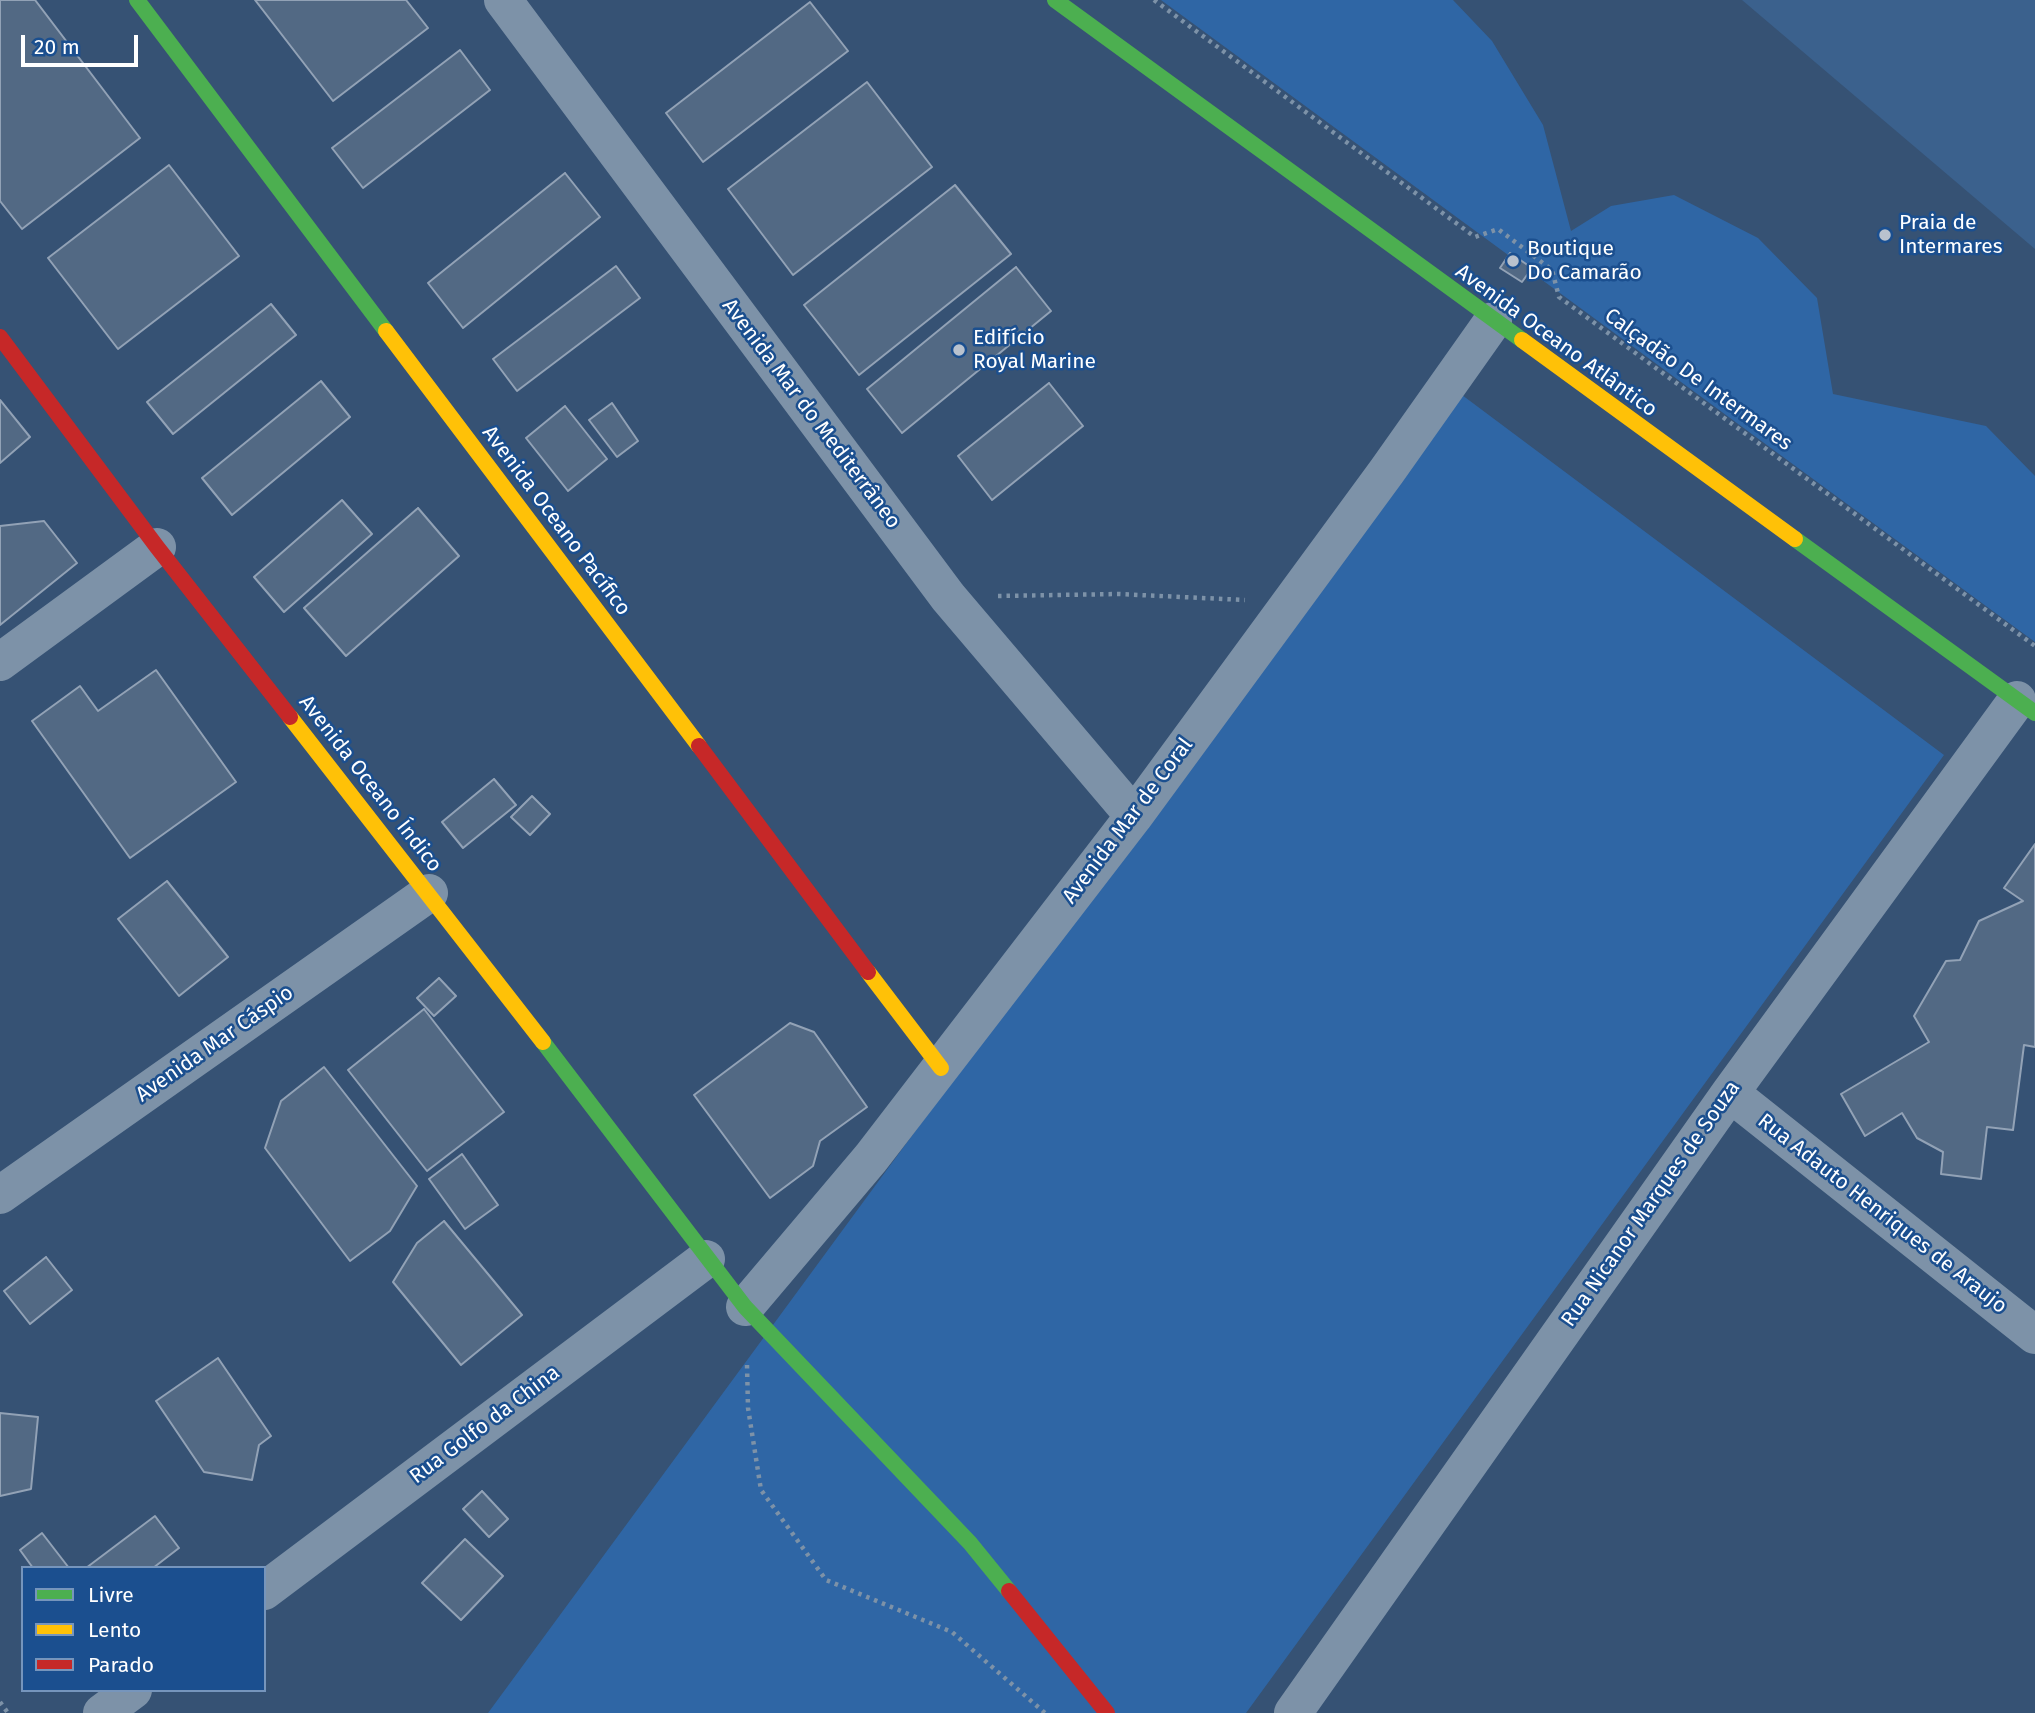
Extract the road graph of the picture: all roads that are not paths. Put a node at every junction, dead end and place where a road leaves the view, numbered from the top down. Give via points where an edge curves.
1 (137, 0) edge
2 (503, 0) edge
3 (1055, 0) edge
4 (1493, 321) junction
5 (0, 337) edge
6 (156, 547) junction
7 (0, 662) edge
8 (2026, 706) edge
9 (1134, 816) junction
10 (429, 893) junction
11 (941, 1068) junction
12 (1730, 1093) junction
13 (0, 1195) edge
14 (706, 1259) junction
15 (745, 1307) junction
16 (2035, 1335) edge
17 (266, 1589) edge
18 (130, 1692) edge
19 (102, 1713) edge
20 (1107, 1713) edge
21 (1293, 1713) edge

1 - 11 street, Avenida Oceano Pacífico
2 - 9 street, Avenida Mar do Mediterrâneo via 947,597
3 - 4 street, Avenida Oceano Atlântico
4 - 8 street, Avenida Oceano Atlântico
4 - 9 street, Avenida Mar de Coral
5 - 6 street, Avenida Oceano Índico
6 - 7 street
6 - 10 street, Avenida Oceano Índico
8 - 12 street, Rua Nicanor Marques de Souza
9 - 11 street, Avenida Mar de Coral
10 - 13 street, Avenida Mar Cáspio
10 - 14 street, Avenida Oceano Índico
11 - 15 street, Avenida Mar de Coral
12 - 16 street, Rua Adauto Henriques de Araujo
12 - 21 street, Rua Nicanor Marques de Souza
14 - 15 street, Avenida Oceano Índico
14 - 17 street, Rua Golfo da China
15 - 20 street, Avenida Oceano Índico via 970,1543
18 - 19 street

